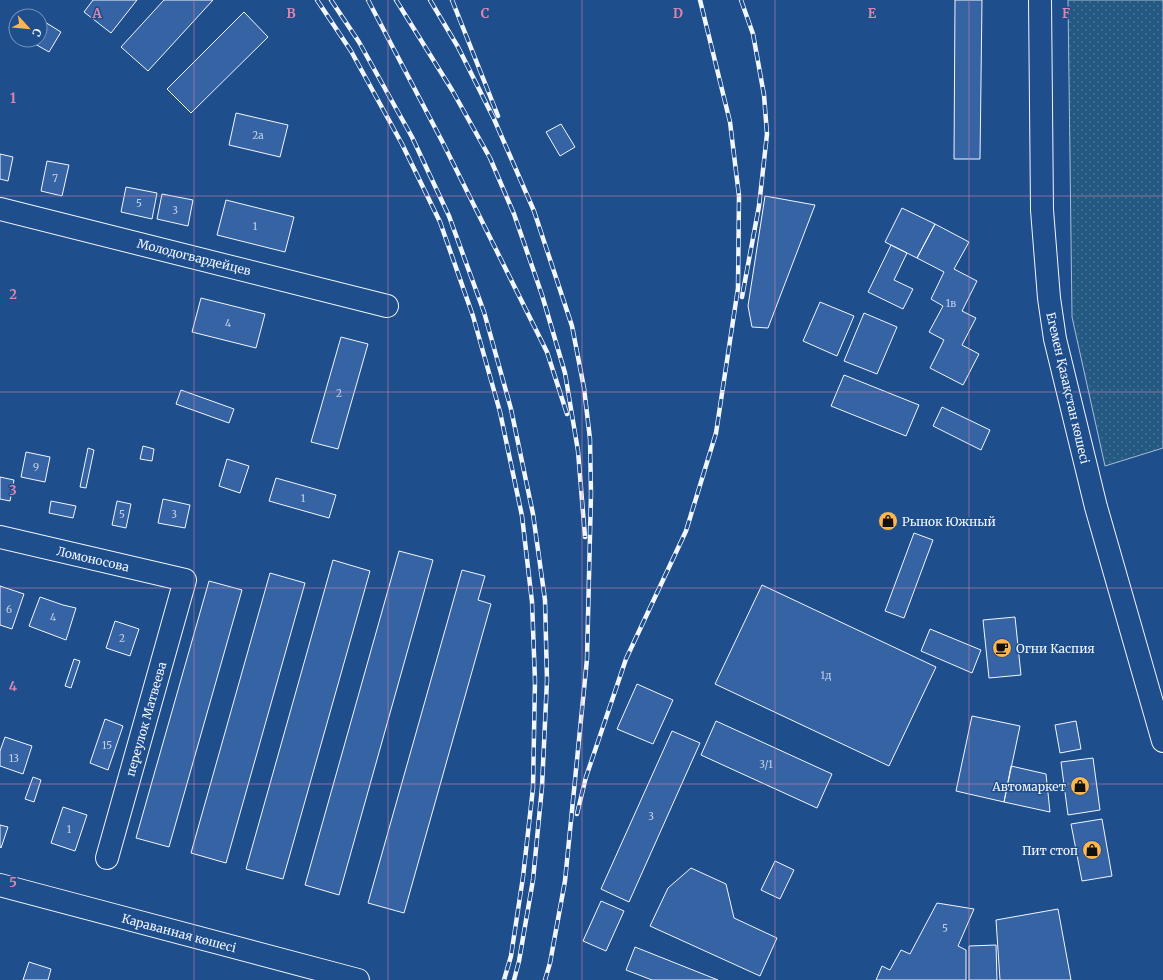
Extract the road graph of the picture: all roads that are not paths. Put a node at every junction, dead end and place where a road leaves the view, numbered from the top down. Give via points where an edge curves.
1 (1040, 0) edge
2 (0, 209) edge
3 (387, 306) dead end
4 (0, 537) edge
5 (185, 580) joint
6 (1163, 741) edge
7 (107, 858) dead end
8 (0, 886) edge
9 (358, 980) edge

1 - 6 main road, Егемен Қазақстан көшесі via 1042,210 1048,298 1055,340 1096,507
2 - 3 main road, Молодогвардейцев
4 - 5 main road, Ломоносова
5 - 7 main road, переулок Матвеева
8 - 9 main road, Караванная көшесі

